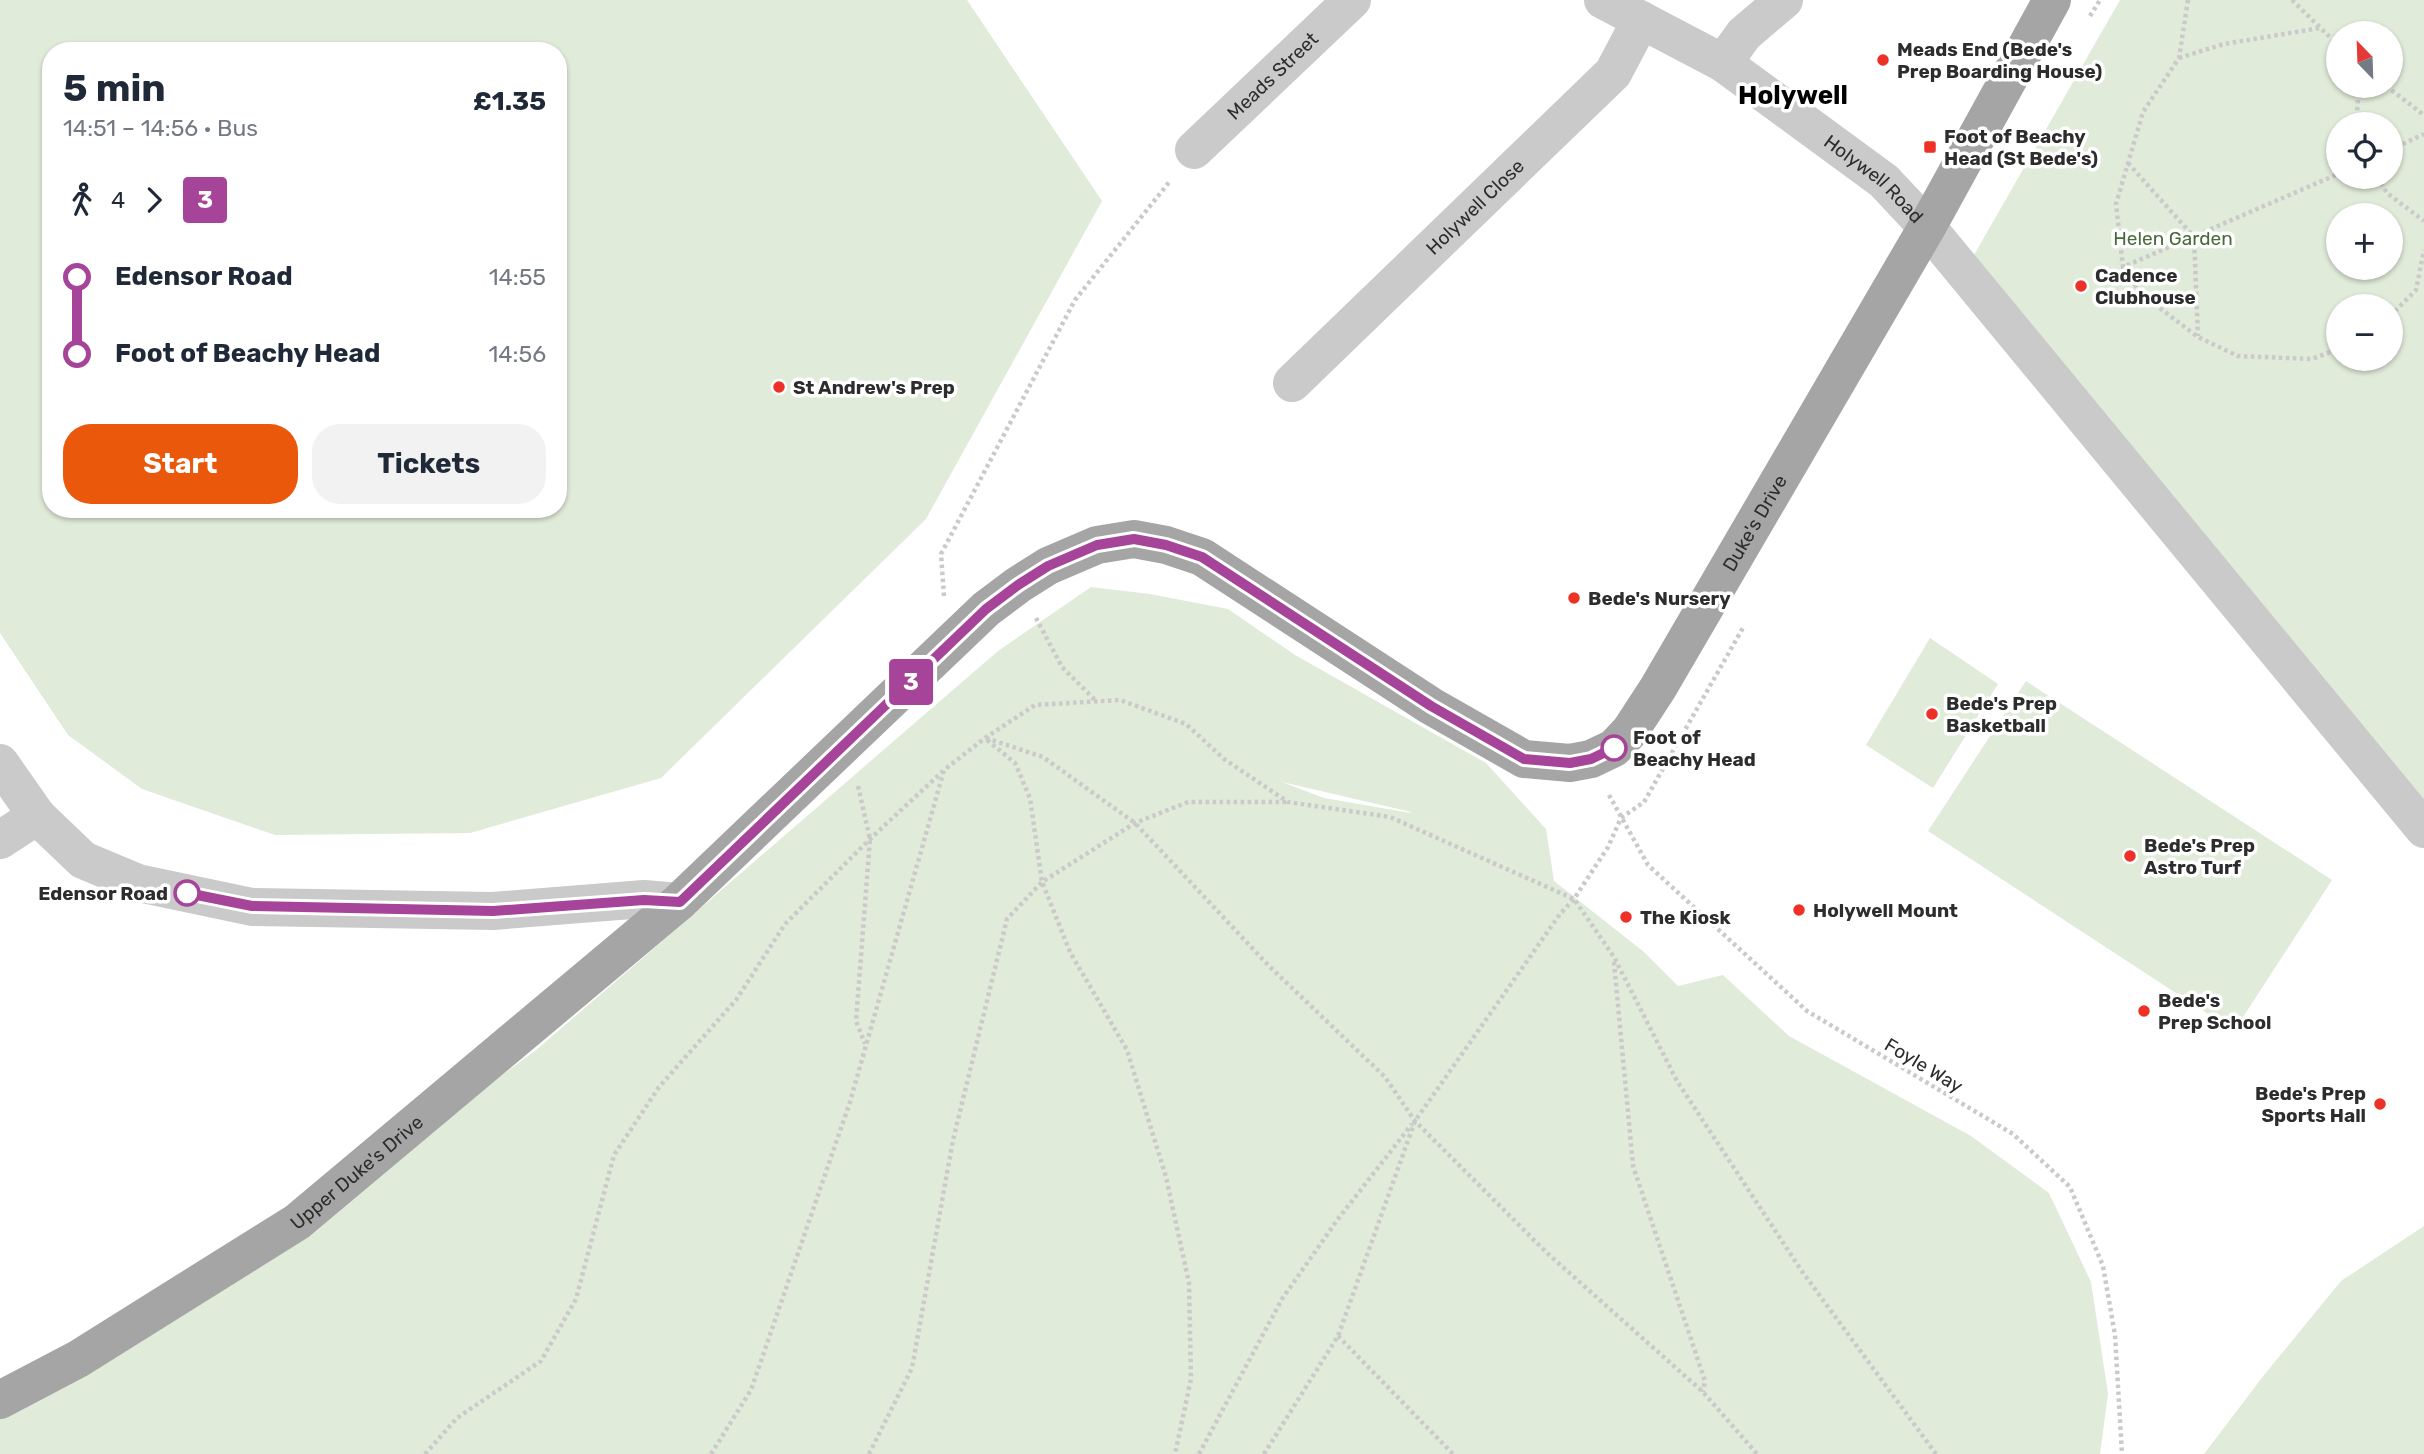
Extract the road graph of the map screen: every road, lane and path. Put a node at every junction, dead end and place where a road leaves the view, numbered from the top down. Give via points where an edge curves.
1 (1352, 0) edge
2 (1603, 0) edge
3 (1784, 0) edge
4 (2052, 0) edge
5 (2188, 0) edge
6 (2291, 0) edge
7 (1641, 20) junction
8 (2320, 28) junction
9 (2326, 34) edge
10 (2179, 58) junction
11 (1723, 63) junction
12 (2402, 98) edge
13 (2424, 115) edge
14 (2424, 134) edge
15 (2403, 144) edge
16 (1194, 150) joint
17 (2128, 162) junction
18 (2326, 179) edge
19 (2384, 189) edge
20 (2424, 221) edge
21 (1927, 227) junction
22 (2194, 236) junction
23 (2424, 250) edge
24 (2123, 267) junction
25 (2403, 303) edge
26 (2198, 337) junction
27 (2326, 354) edge
28 (1292, 383) dead end
29 (1030, 608) dead end
30 (946, 649) junction
31 (1097, 701) junction
32 (985, 738) junction
33 (831, 758) junction
34 (1591, 759) junction
35 (0, 763) edge
36 (944, 770) junction
37 (1288, 802) junction
38 (37, 816) junction
39 (1621, 818) junction
40 (1135, 823) junction
41 (2424, 829) edge
42 (870, 839) junction
43 (0, 840) edge
44 (1042, 882) junction
45 (1574, 899) junction
46 (680, 902) junction
47 (1614, 957) junction
48 (865, 1044) junction
49 (1415, 1121) junction
50 (1338, 1336) junction
51 (1703, 1392) junction
52 (0, 1400) edge
53 (425, 1454) edge
54 (711, 1454) edge
55 (869, 1454) edge
56 (1175, 1454) edge
57 (1199, 1454) edge
58 (1264, 1454) edge
59 (1453, 1454) edge
60 (1757, 1454) edge
61 (1936, 1454) edge
62 (2122, 1454) edge

1 - 16 street, Meads Street
2 - 7 street, Holywell Road
3 - 11 street via 1744,34
4 - 21 main road, Duke's Drive
5 - 10 path
6 - 8 path
7 - 11 street, Holywell Road
7 - 28 street, Holywell Close via 1613,73
8 - 9 path
8 - 10 path via 2224,44
10 - 17 path via 2143,112
11 - 21 street, Holywell Road via 1884,181
12 - 13 path
14 - 15 path
16 - 30 path via 1074,300 941,554
17 - 22 path
17 - 24 path via 2116,204
18 - 22 path
19 - 20 path
21 - 34 main road, Duke's Drive via 1658,688 1614,748
21 - 41 street, Holywell Road
22 - 24 path
22 - 26 path
23 - 25 path via 2416,290
24 - 26 path via 2141,295
26 - 27 path via 2238,356 2312,359
29 - 31 path via 1062,667
30 - 33 main road, Duke's Drive
30 - 34 main road, Duke's Drive via 986,609 1048,566 1097,545 1134,539 1202,557 1431,706 1524,759 1570,763
31 - 32 path via 1035,705
31 - 37 path via 1120,699 1186,724 1224,760
32 - 36 path
32 - 40 path via 1044,757
32 - 44 path via 1015,764 1030,798
33 - 42 path via 858,785
33 - 46 main road, Duke's Drive
34 - 39 path, Foyle Way
35 - 38 street
36 - 42 path
36 - 48 path
37 - 40 path via 1188,802
37 - 45 path via 1390,817
38 - 43 street
38 - 46 street via 83,860 138,883 252,906 493,911 644,900
39 - 45 path
39 - 62 path, Foyle Way via 1648,865 1807,1011 2013,1135 2070,1187 2103,1266 2115,1335
40 - 44 path
40 - 49 path via 1269,965 1385,1077
42 - 48 path via 856,1021
42 - 53 path via 785,924 736,1000 659,1087 614,1155 576,1299 541,1361 457,1418
44 - 55 path via 1007,919 953,1140 912,1368
44 - 56 path via 1070,952 1127,1050 1166,1177 1189,1283 1191,1379
45 - 47 path
45 - 49 path
46 - 52 main road, Upper Duke's Drive via 297,1222 78,1359
47 - 51 path via 1633,1166 1705,1381
47 - 61 path via 1684,1092 1801,1270
48 - 54 path via 850,1101 751,1390
49 - 50 path
49 - 51 path via 1547,1253
49 - 57 path via 1283,1299
50 - 58 path
50 - 59 path
51 - 60 path

